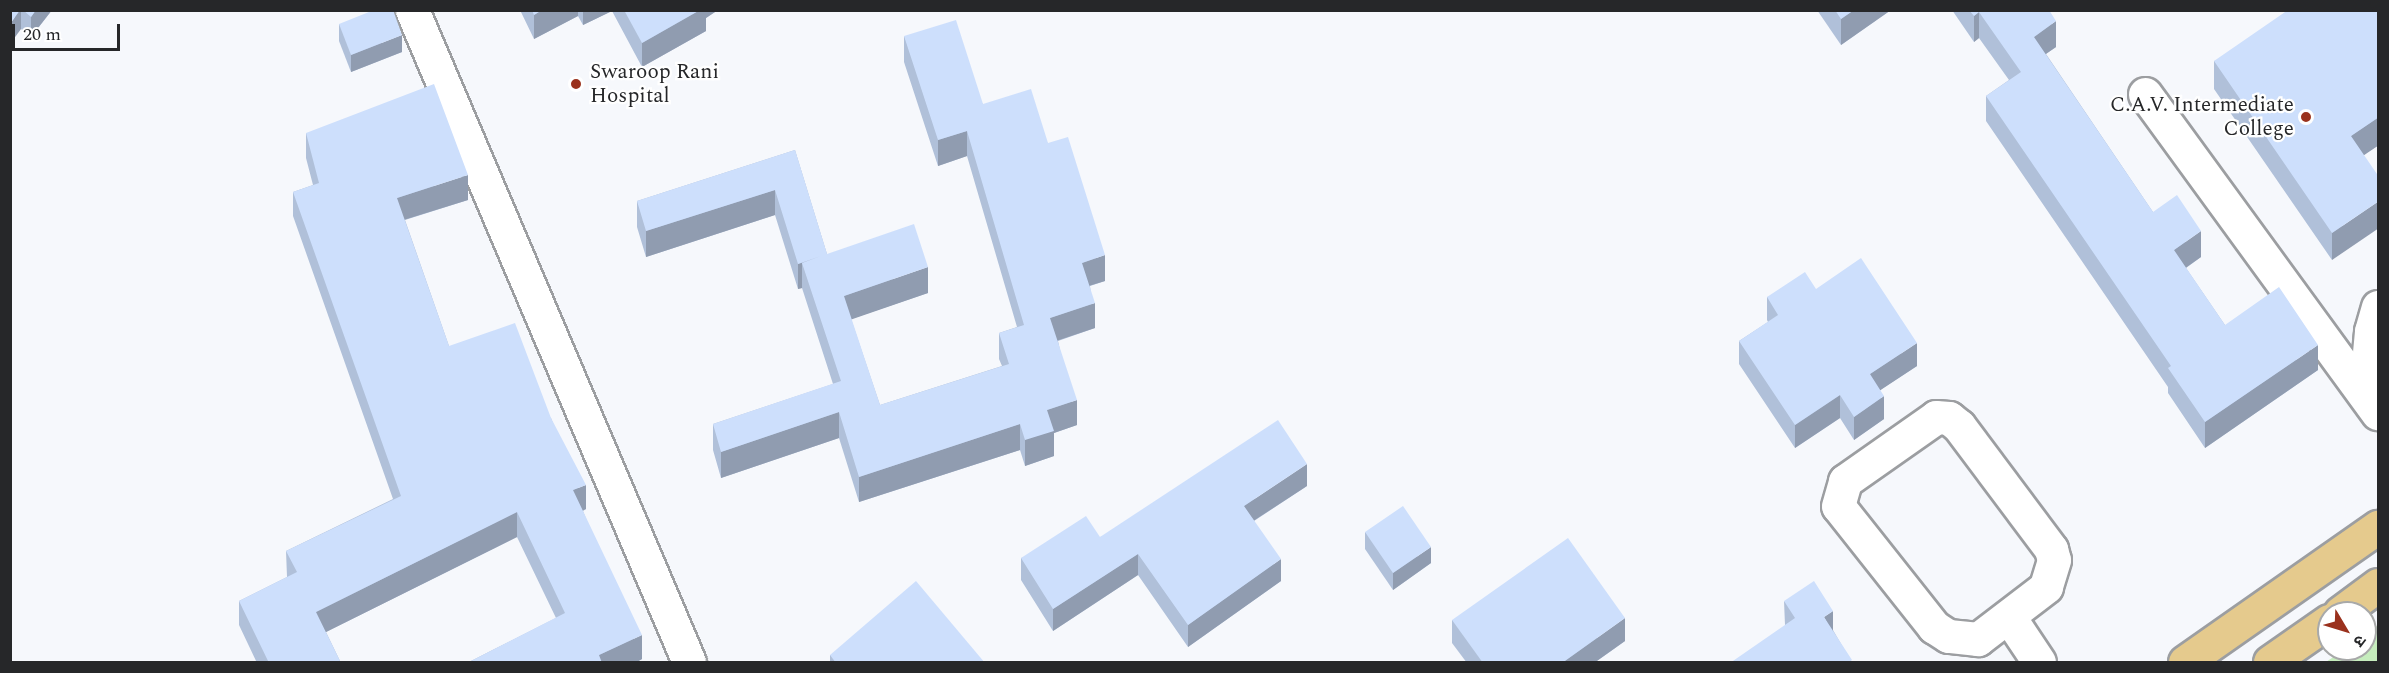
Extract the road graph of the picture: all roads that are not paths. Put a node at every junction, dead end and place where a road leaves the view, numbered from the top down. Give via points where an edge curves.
1 (419, 13) edge
2 (2145, 94) dead end
3 (2379, 307) edge
4 (2372, 404) edge
5 (2379, 527) edge
6 (2379, 585) edge
7 (2357, 601) edge
8 (2009, 617) junction
9 (2317, 630) edge
10 (688, 663) edge
11 (2039, 663) edge
12 (2185, 663) edge
13 (2270, 663) edge

1 - 10 street
2 - 4 street
3 - 4 street via 2371,331
5 - 12 main road
6 - 7 main road
8 - 8 street via 1978,639 1948,636 1934,627 1838,506 1845,481 1936,417 1949,418 2051,549 2054,560 2046,588
8 - 11 street
9 - 13 main road

